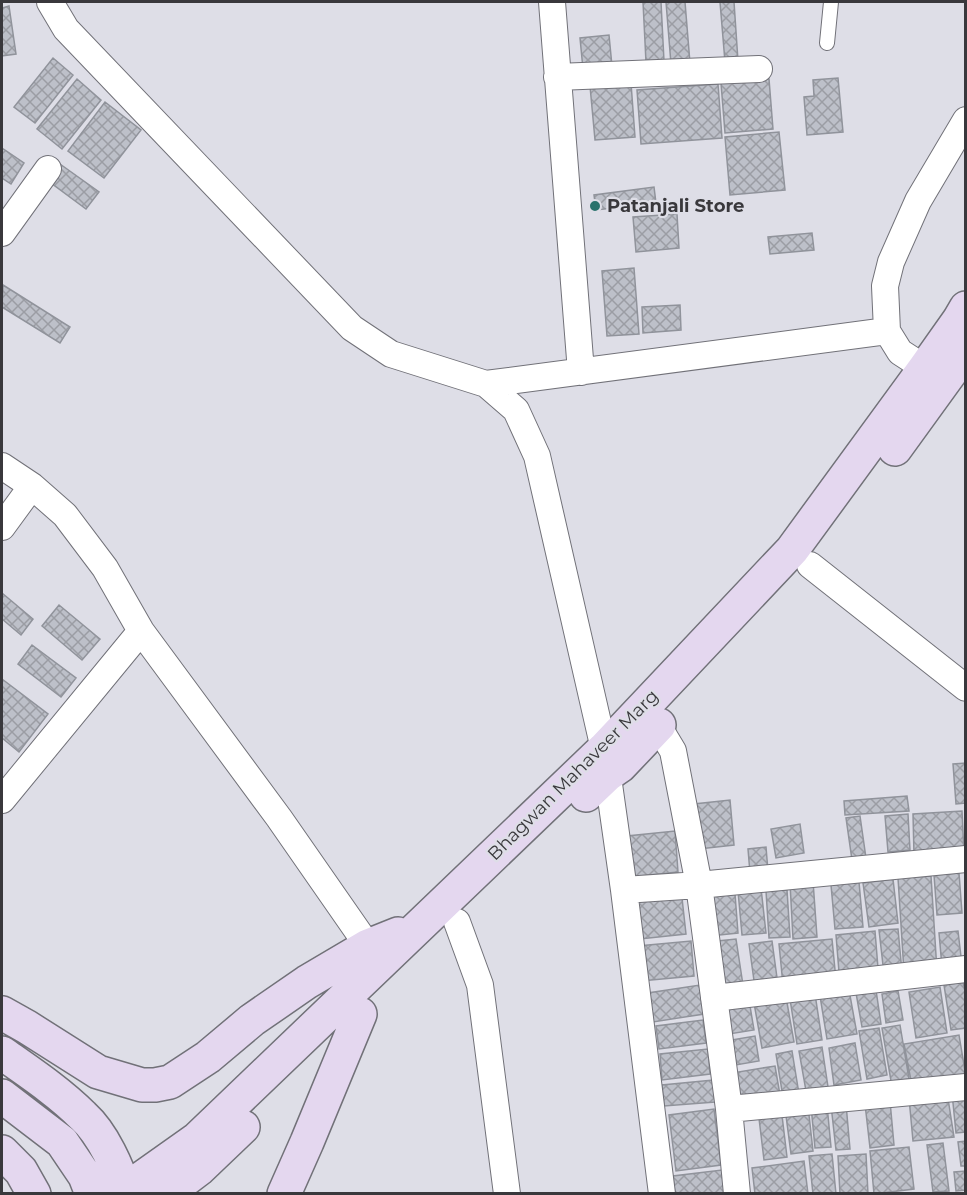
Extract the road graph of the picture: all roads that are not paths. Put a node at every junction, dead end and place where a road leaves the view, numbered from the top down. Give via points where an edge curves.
1 (50, 2) edge
2 (552, 2) edge
3 (831, 2) edge
4 (827, 44) dead end
5 (759, 69) dead end
6 (557, 77) junction
7 (966, 120) edge
8 (48, 169) dead end
9 (2, 233) edge
10 (966, 308) edge
11 (887, 331) junction
12 (966, 351) edge
13 (581, 372) junction
14 (935, 375) junction
15 (486, 384) junction
16 (2, 466) edge
17 (32, 486) junction
18 (2, 527) edge
19 (810, 565) junction
20 (141, 631) junction
21 (966, 688) edge
22 (658, 726) junction
23 (606, 762) junction
24 (2, 800) edge
25 (966, 859) edge
26 (699, 885) junction
27 (624, 890) junction
28 (457, 922) junction
29 (419, 927) junction
30 (368, 946) junction
31 (966, 969) edge
32 (714, 999) junction
33 (2, 1013) edge
34 (360, 1014) junction
35 (2, 1053) edge
36 (966, 1086) edge
37 (2, 1096) edge
38 (729, 1109) junction
39 (2, 1152) edge
40 (123, 1192) edge
41 (34, 1194) edge
42 (92, 1194) edge
43 (166, 1194) edge
44 (284, 1194) edge
45 (507, 1194) edge
46 (662, 1194) edge
47 (737, 1194) edge

1 - 15 street via 66,29 352,328 391,354
2 - 6 street
3 - 4 lane
5 - 6 street
6 - 13 street
7 - 11 street via 918,201 891,262 885,286
8 - 9 street
10 - 14 street, Bhagwan Mahaveer Marg
11 - 13 street
11 - 14 street via 900,352
12 - 14 street, Bhagwan Mahaveer Marg
13 - 15 street
14 - 19 street, Bhagwan Mahaveer Marg
14 - 23 street, Bhagwan Mahaveer Marg via 792,550
15 - 23 street via 516,410 537,456
16 - 17 street
17 - 18 street
17 - 20 street via 65,515 105,568
19 - 21 street
19 - 22 street, Bhagwan Mahaveer Marg
20 - 24 street
20 - 30 street
22 - 23 street, Bhagwan Mahaveer Marg via 620,766
22 - 26 street via 673,751
23 - 27 street
23 - 28 street, Bhagwan Mahaveer Marg
23 - 29 street, Bhagwan Mahaveer Marg
25 - 26 street
26 - 27 street
26 - 32 street
27 - 46 street
28 - 34 street, Bhagwan Mahaveer Marg
28 - 45 street via 480,985
29 - 30 street
29 - 40 street, Bhagwan Mahaveer Marg via 197,1139
30 - 33 street via 307,982 170,1082 155,1085 98,1072
31 - 32 street
32 - 38 street
34 - 43 street, Bhagwan Mahaveer Marg via 199,1169
34 - 44 street
35 - 40 street via 85,1117 104,1143
36 - 38 street
37 - 42 street via 62,1142
38 - 47 street
39 - 41 street via 21,1171

